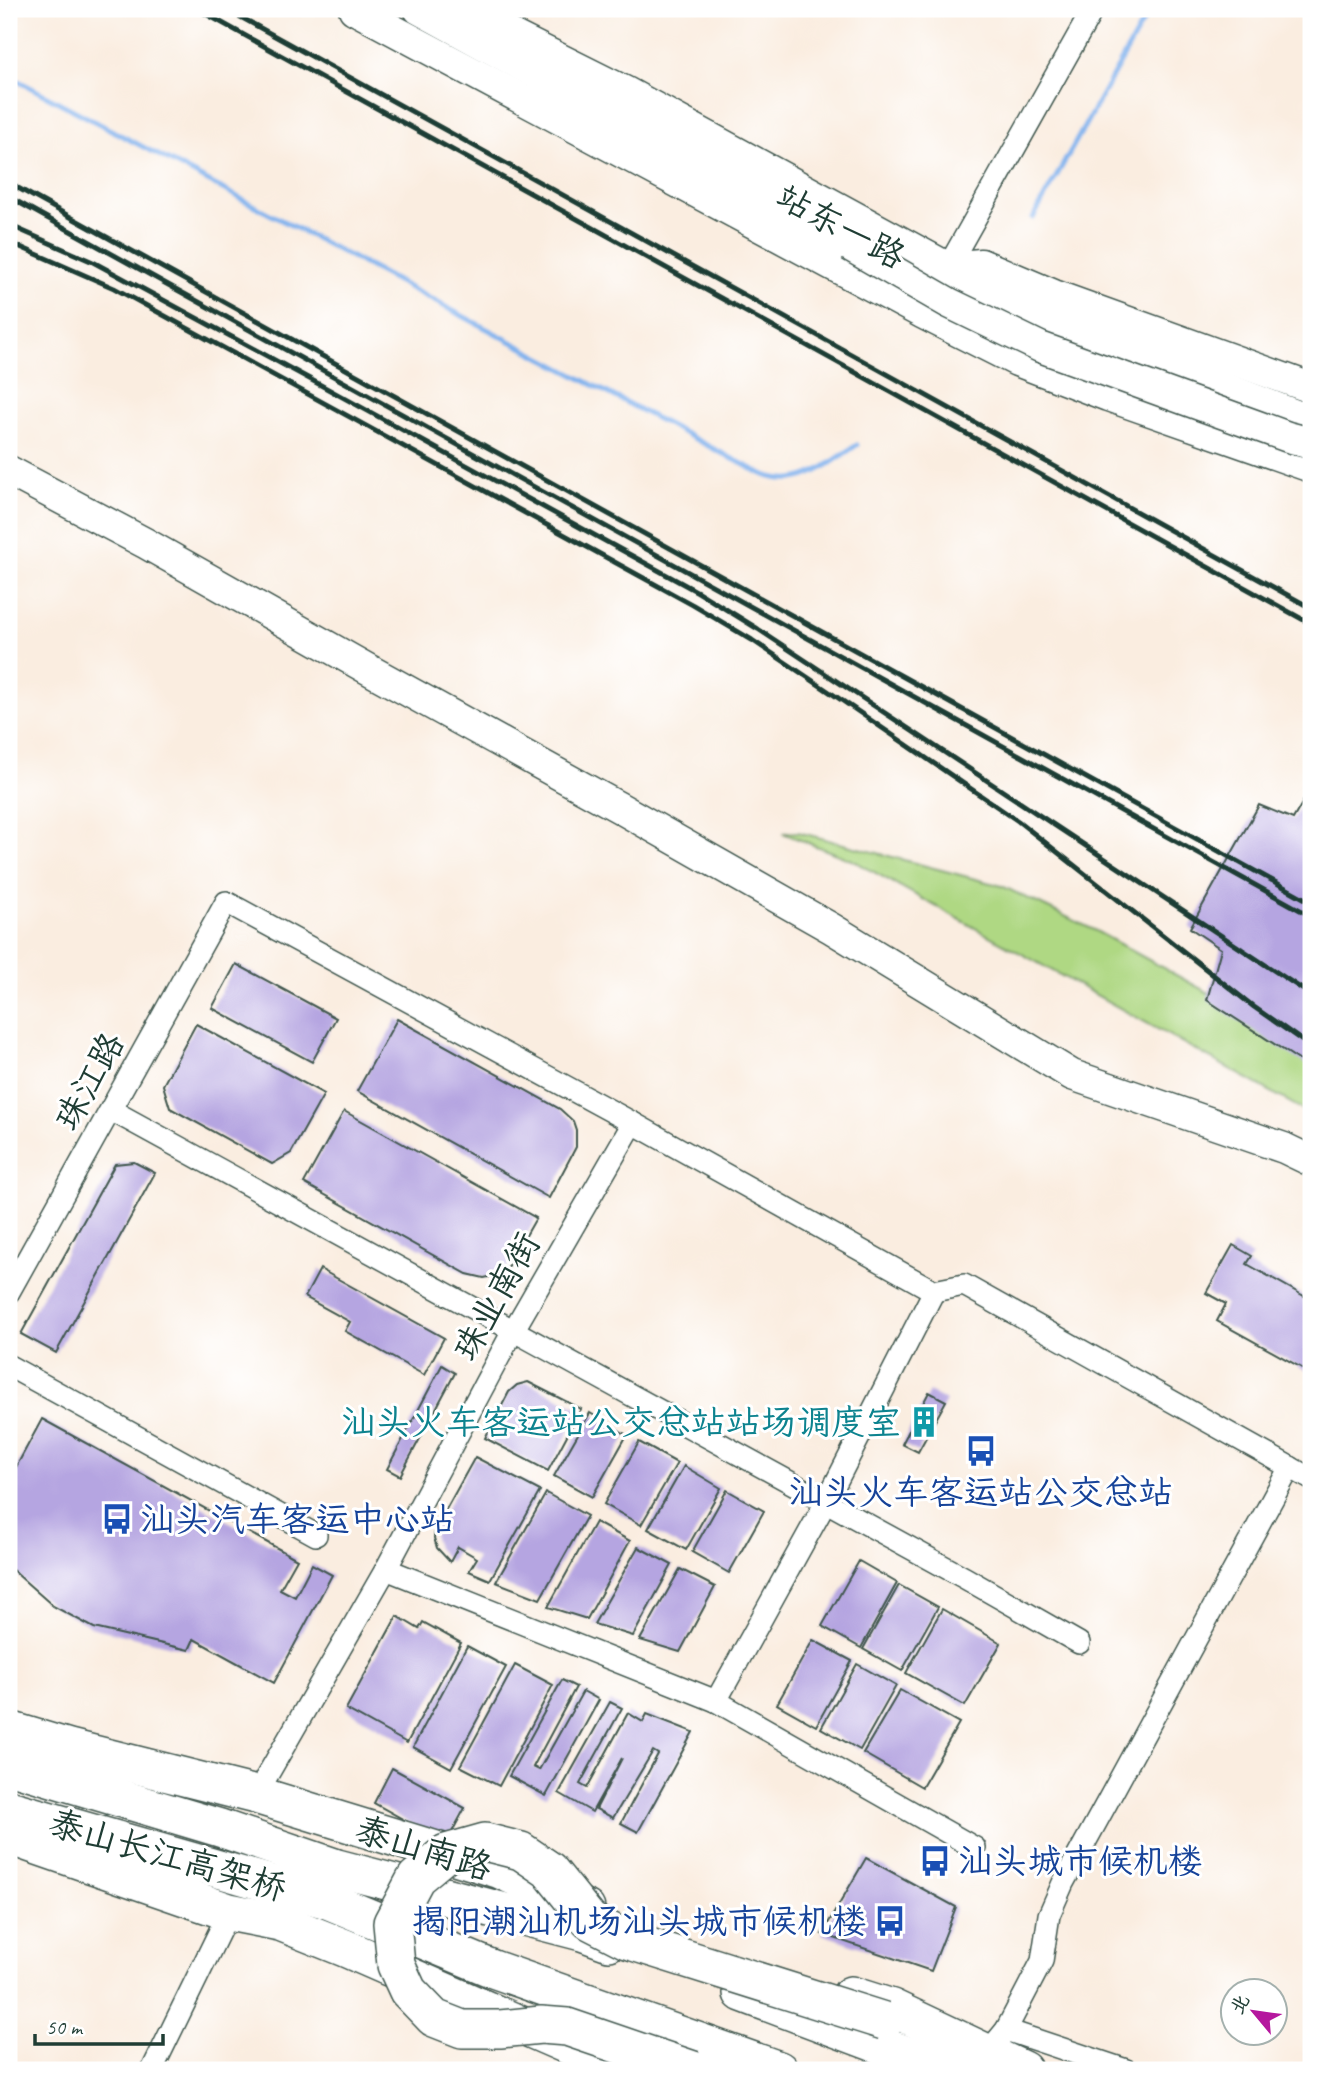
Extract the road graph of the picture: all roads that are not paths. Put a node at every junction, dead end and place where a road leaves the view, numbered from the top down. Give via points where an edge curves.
1 (354, 9) edge
2 (419, 9) edge
3 (460, 9) edge
4 (1093, 9) edge
5 (948, 267) junction
6 (922, 313) junction
7 (1311, 388) edge
8 (1311, 421) edge
9 (1311, 443) edge
10 (1311, 467) edge
11 (9, 471) edge
12 (111, 1110) junction
13 (633, 1124) junction
14 (1311, 1161) edge
15 (9, 1292) edge
16 (934, 1292) junction
17 (513, 1331) junction
18 (9, 1366) edge
19 (1290, 1467) junction
20 (1311, 1479) edge
21 (826, 1502) junction
22 (316, 1535) dead end
23 (386, 1569) junction
24 (1079, 1643) dead end
25 (716, 1701) junction
26 (9, 1730) edge
27 (9, 1765) edge
28 (256, 1795) junction
29 (9, 1809) edge
30 (9, 1836) edge
31 (975, 1848) dead end
32 (498, 1869) junction
33 (332, 1884) junction
34 (229, 1912) junction
35 (582, 1932) junction
36 (345, 1948) junction
37 (493, 1969) junction
38 (973, 2060) edge
39 (152, 2070) edge
40 (629, 2070) edge
41 (693, 2070) edge
42 (779, 2070) edge
43 (1023, 2070) edge
44 (1126, 2070) edge

1 - 6 street, 站东一路
2 - 9 street, bridge via 972,314 1040,347
3 - 5 street via 626,92
4 - 5 street
5 - 6 street
5 - 7 street, 站东一路 via 981,264
5 - 8 street via 1033,314
6 - 10 street, 站东一路 via 1017,361
11 - 14 street via 820,922 1072,1075
12 - 13 street, 珠江路 via 226,902
12 - 15 street, 珠江路
12 - 17 street
13 - 16 street
13 - 17 street, 珠业南街
16 - 19 street via 964,1285
16 - 21 street
17 - 21 street
17 - 23 street, 珠业南街
18 - 22 street
19 - 20 street
19 - 38 street via 1063,1883 1049,1915 1042,1961
21 - 24 street
21 - 25 street
23 - 25 street
23 - 28 street, 珠业南街
25 - 31 street
26 - 28 highway, 泰山南路
27 - 33 highway, 泰山南路 via 220,1828
28 - 32 highway, 泰山南路
29 - 33 highway, 泰山长江高架桥
30 - 34 highway
32 - 35 highway
32 - 38 highway, 泰山南路 via 593,1912 892,2008
33 - 35 highway, 泰山南路
33 - 37 highway, 泰山南路
34 - 36 highway via 280,1922
34 - 39 street
35 - 38 highway, 泰山南路
36 - 37 highway
36 - 40 highway
37 - 42 highway, 泰山南路
38 - 41 highway, bridge via 884,2021 627,1940 590,1921 549,1870 522,1851 485,1842 446,1853 416,1878 392,1923 396,1965 408,1991 433,2018 462,2029 567,2027
38 - 43 highway
38 - 44 street

